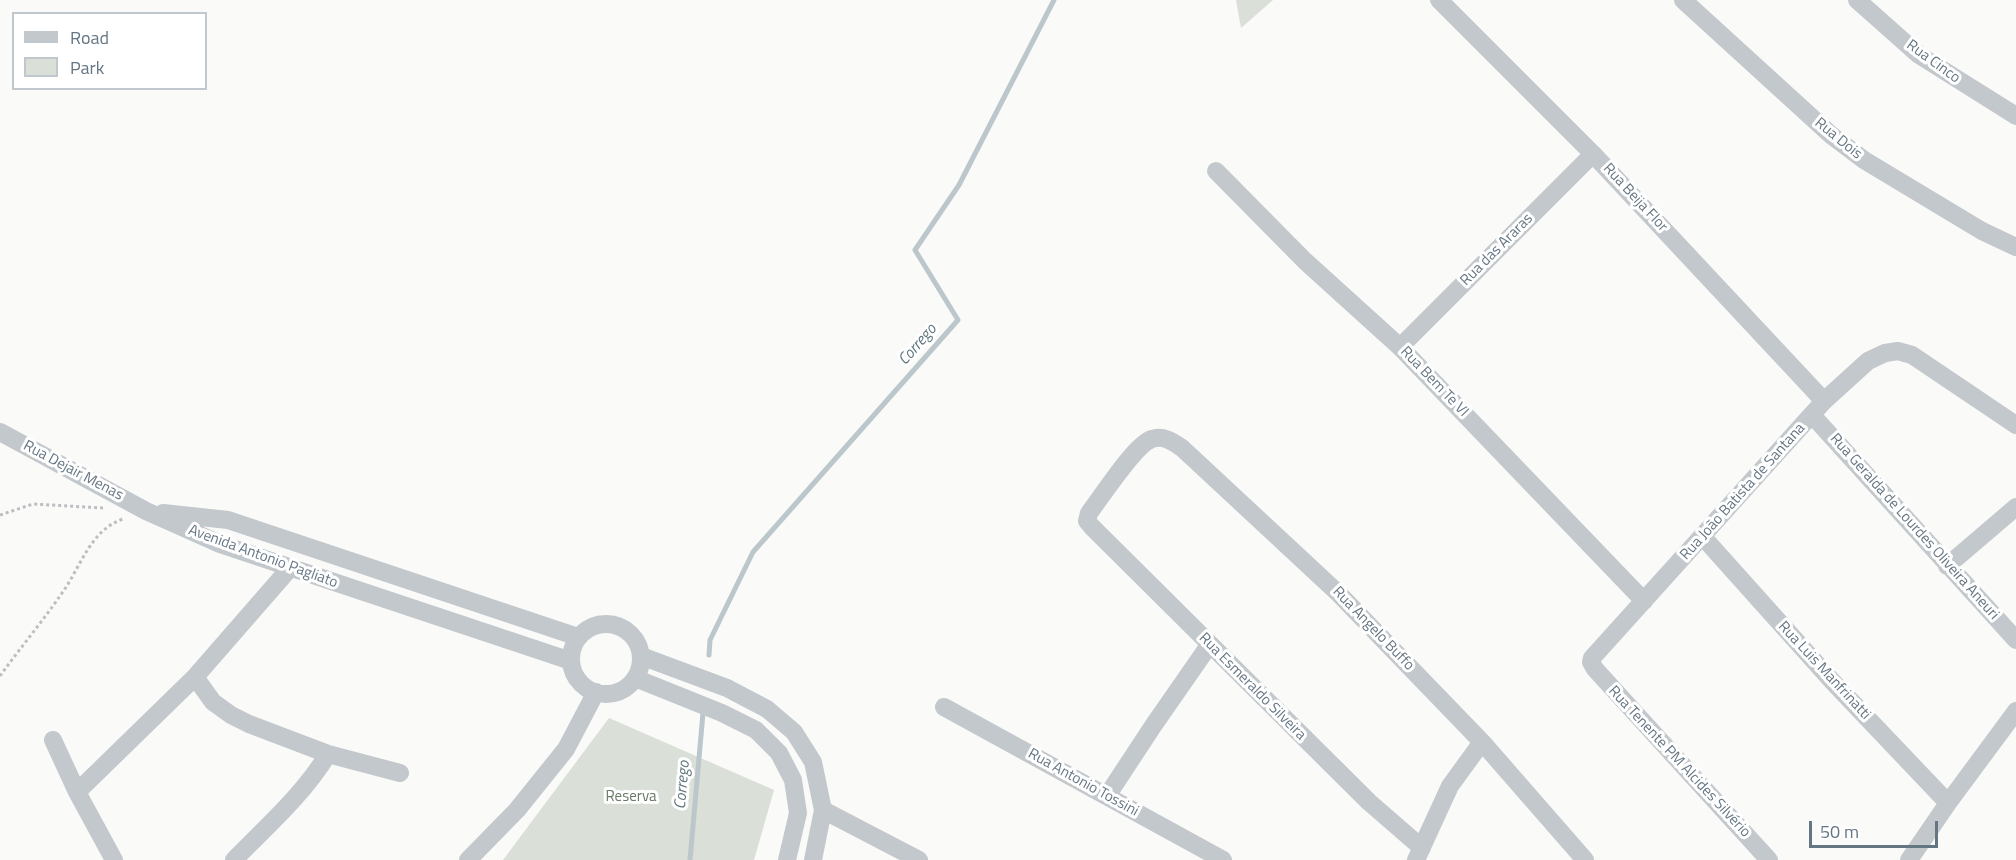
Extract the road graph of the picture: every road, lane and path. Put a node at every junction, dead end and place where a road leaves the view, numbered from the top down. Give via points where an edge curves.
1 (1440, 0) edge
2 (1683, 0) edge
3 (1857, 0) edge
4 (2016, 116) edge
5 (1593, 154) junction
6 (1216, 171) dead end
7 (2016, 247) edge
8 (1400, 347) junction
9 (1824, 401) junction
10 (1812, 415) junction
11 (2016, 425) edge
12 (0, 432) edge
13 (2016, 507) edge
14 (112, 509) dead end
15 (146, 511) junction
16 (0, 515) edge
17 (1088, 521) joint
18 (1703, 537) junction
19 (1947, 566) junction
20 (290, 568) junction
21 (1644, 601) junction
22 (578, 637) junction
23 (2016, 640) edge
24 (1210, 644) junction
25 (641, 656) junction
26 (571, 661) junction
27 (1591, 662) joint
28 (0, 676) edge
29 (195, 677) junction
30 (635, 678) junction
31 (596, 692) junction
32 (944, 707) dead end
33 (2016, 711) edge
34 (53, 740) dead end
35 (1482, 742) junction
36 (328, 754) junction
37 (400, 772) dead end
38 (77, 792) junction
39 (1107, 796) junction
40 (1948, 803) junction
41 (823, 810) junction
42 (1419, 854) edge
43 (114, 860) edge
44 (234, 860) edge
45 (468, 860) edge
46 (787, 860) edge
47 (813, 860) edge
48 (919, 860) edge
49 (1223, 860) edge
50 (1585, 860) edge
51 (1769, 860) edge
52 (1909, 860) edge

1 - 5 street, Rua Beija Flor
2 - 7 street, Rua Dois via 1831,135 1864,160 1982,231
3 - 4 street, Rua Cinco via 1919,55
5 - 8 street, Rua das Araras
5 - 9 street, Rua Beija Flor
6 - 8 street, Rua Bem Te VI via 1305,261
8 - 21 street, Rua Bem Te VI
9 - 10 street, Rua João Batista de Santana
9 - 11 street, Rua João Batista de Santana via 1868,361 1898,351 1912,355
10 - 18 street, Rua João Batista de Santana
10 - 19 street, Rua Geralda de Lourdes Oliveira Aneuri
12 - 15 street, Rua Dejair Menas
13 - 19 street
14 - 16 path via 33,504
15 - 20 street, Avenida Antonio Pagliato via 220,544
15 - 22 street, Avenida Antonio Pagliato via 228,520
15 - 28 path via 111,523 87,549 63,592
17 - 24 street, Rua Esmeraldo Silveira
17 - 35 street, Rua Angelo Buffo via 1089,513 1137,449 1152,439 1166,438 1182,448 1340,594
18 - 21 street, Rua João Batista de Santana
18 - 40 street, Rua Luis Manfrinatti
19 - 23 street, Rua Geralda de Lourdes Oliveira Aneuri
20 - 26 street, Avenida Antonio Pagliato
20 - 29 street
21 - 27 street, Rua João Batista de Santana
22 - 25 street via 598,624 616,625 631,634
22 - 26 street
24 - 39 street
24 - 42 street, Rua Esmeraldo Silveira
25 - 30 street
25 - 41 street via 727,688 767,709 794,732 813,762
26 - 31 street via 579,681
27 - 51 street, Rua Tenente PM Alcides Silvério
29 - 36 street via 213,702 231,715
29 - 38 street
30 - 31 street via 618,692
30 - 46 street via 756,730 779,753 793,780 798,813
31 - 45 street via 566,750 517,810
32 - 39 street, Rua Antonio Tossini
33 - 40 street
34 - 38 street
35 - 42 street via 1450,786
35 - 50 street, Rua Angelo Buffo
36 - 37 street
36 - 44 street via 298,796
38 - 43 street
39 - 49 street, Rua Antonio Tossini
40 - 52 street
41 - 47 street
41 - 48 street

